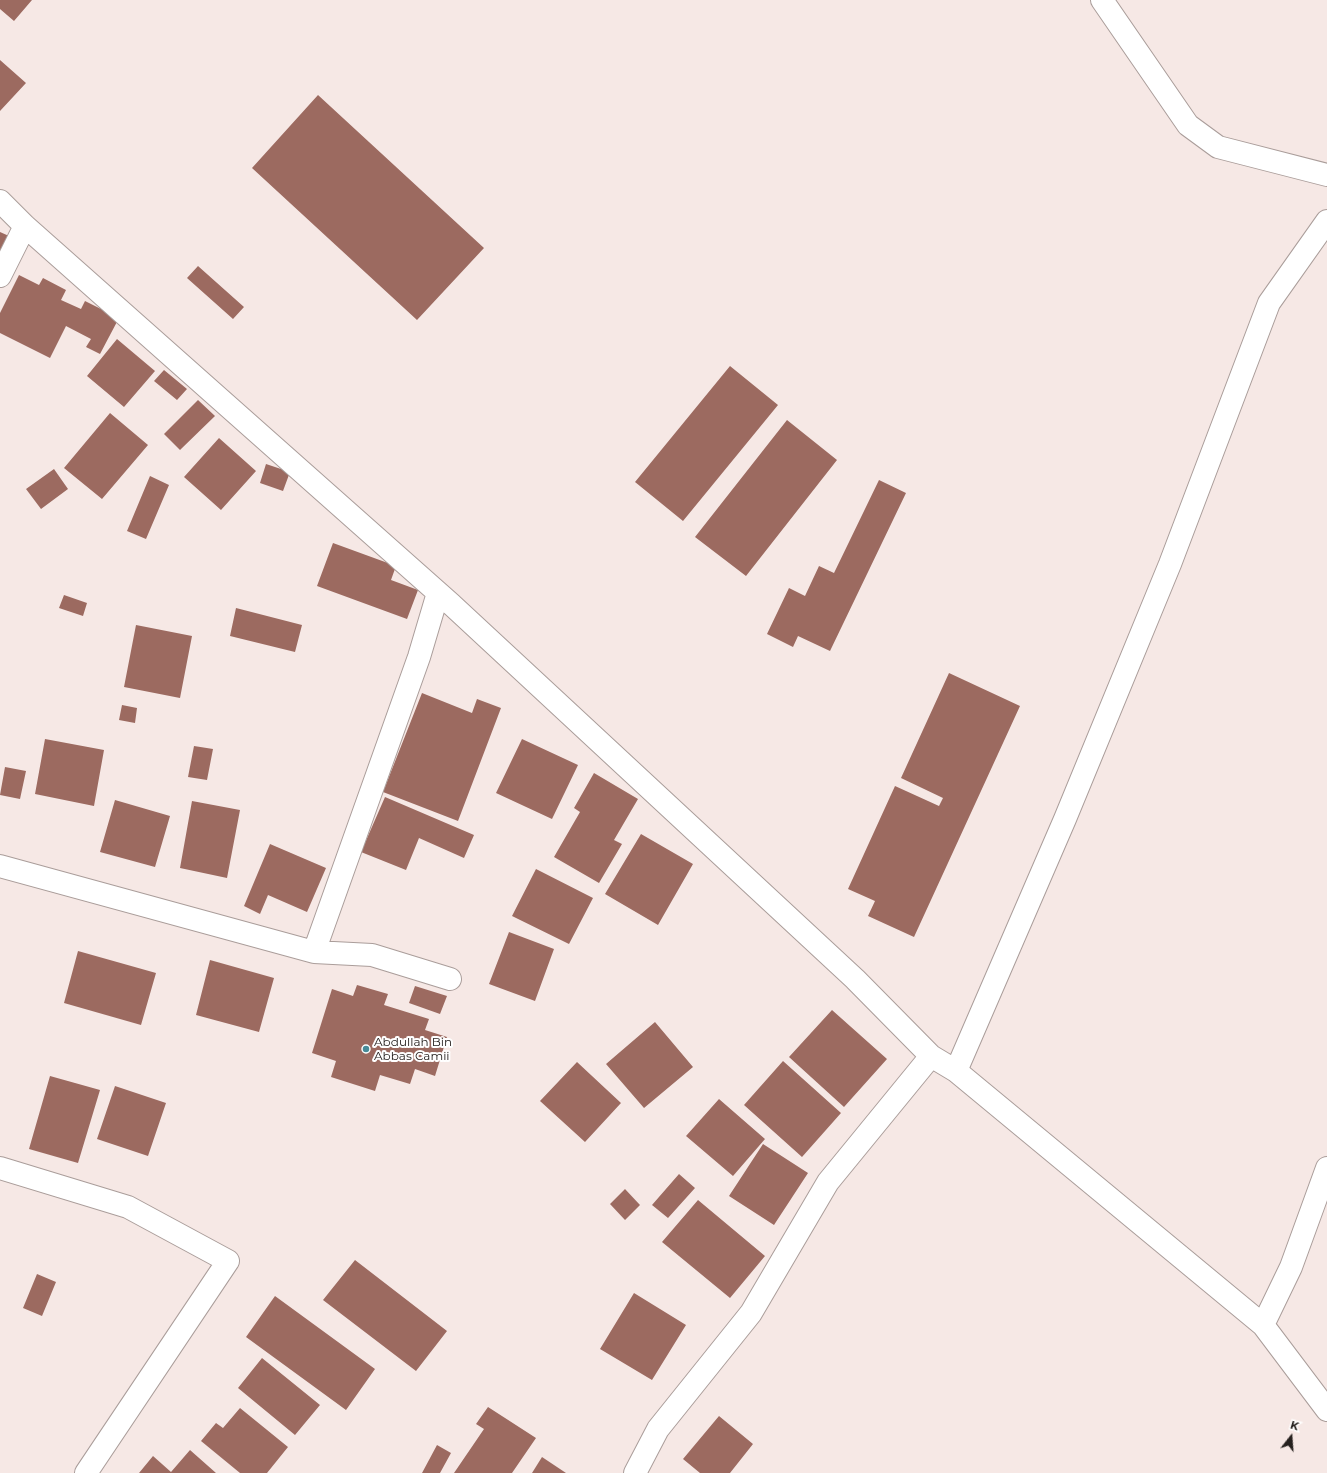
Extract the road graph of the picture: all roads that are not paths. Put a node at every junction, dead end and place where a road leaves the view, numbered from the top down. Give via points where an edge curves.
1 (1102, 0) edge
2 (1327, 175) edge
3 (0, 201) edge
4 (1327, 221) edge
5 (25, 226) junction
6 (0, 276) edge
7 (438, 593) junction
8 (0, 866) edge
9 (314, 952) junction
10 (450, 979) dead end
11 (931, 1056) junction
12 (956, 1071) junction
13 (0, 1168) edge
14 (1327, 1168) edge
15 (1263, 1325) junction
16 (1327, 1410) edge
17 (86, 1473) edge
18 (635, 1473) edge

1 - 2 street via 1188,125 1218,147
3 - 5 street
4 - 12 street via 1269,303 1170,564 1065,819
5 - 6 street
5 - 7 street
7 - 9 street via 419,657
7 - 11 street via 849,974
8 - 9 street
9 - 10 street via 372,955
11 - 12 street
11 - 18 street via 828,1182 751,1313 658,1429
12 - 15 street
13 - 17 street via 128,1207 228,1261
14 - 15 street via 1291,1267
15 - 16 street

